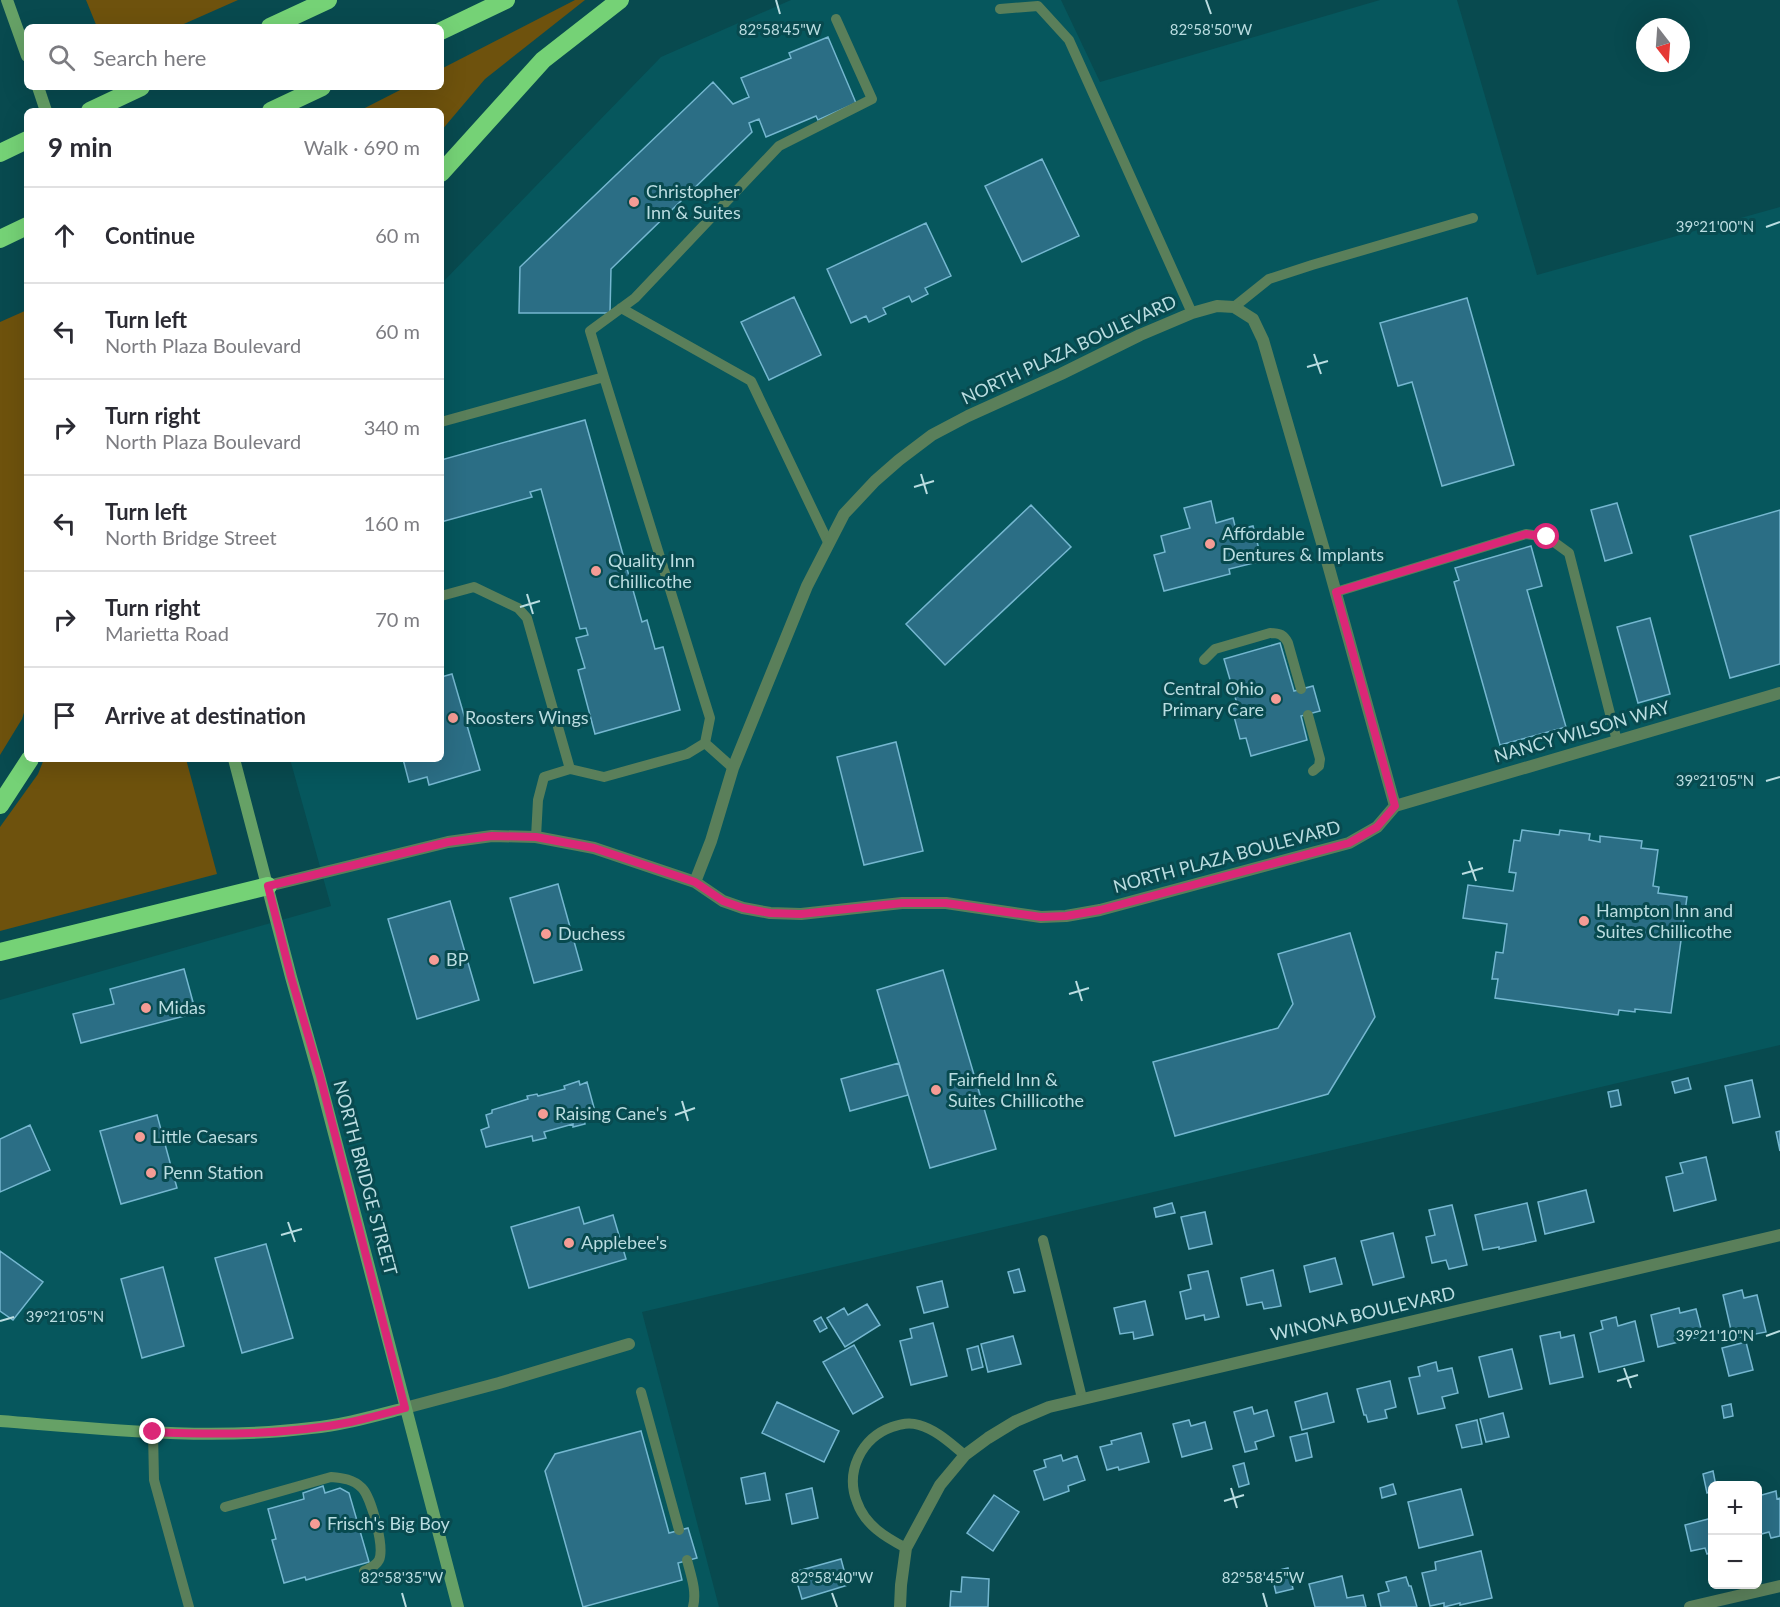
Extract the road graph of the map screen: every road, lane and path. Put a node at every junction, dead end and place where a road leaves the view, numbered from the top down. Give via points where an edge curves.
1 (6, 0) edge
2 (328, 0) edge
3 (506, 0) edge
4 (620, 0) edge
5 (1000, 9) dead end
6 (836, 19) dead end
7 (276, 24) edge
8 (444, 30) edge
9 (24, 48) edge
10 (39, 90) edge
11 (135, 90) edge
12 (316, 90) edge
13 (45, 108) edge
14 (96, 108) edge
15 (277, 108) edge
16 (24, 141) edge
17 (0, 153) edge
18 (444, 170) edge
19 (1473, 218) dead end
20 (24, 227) edge
21 (0, 239) edge
22 (1234, 307) junction
23 (621, 308) junction
24 (1192, 313) junction
25 (604, 377) junction
26 (444, 421) edge
27 (829, 544) junction
28 (1336, 592) junction
29 (444, 595) edge
30 (1204, 660) dead end
31 (1301, 689) dead end
32 (1780, 693) edge
33 (1308, 715) dead end
34 (1617, 741) junction
35 (705, 743) junction
36 (28, 762) edge
37 (235, 762) edge
38 (733, 768) junction
39 (570, 769) junction
40 (1313, 771) dead end
41 (0, 805) edge
42 (1395, 806) junction
43 (536, 837) junction
44 (695, 882) junction
45 (268, 886) junction
46 (0, 952) edge
47 (1780, 1235) edge
48 (1043, 1240) dead end
49 (629, 1344) dead end
50 (641, 1392) dead end
51 (1082, 1398) junction
52 (405, 1408) junction
53 (0, 1421) edge
54 (153, 1432) junction
55 (965, 1455) junction
56 (225, 1508) dead end
57 (679, 1530) dead end
58 (906, 1548) junction
59 (687, 1560) dead end
60 (364, 1571) dead end
61 (1780, 1586) edge
62 (189, 1607) edge
63 (458, 1607) edge
64 (693, 1607) edge
65 (900, 1607) edge
66 (1690, 1607) edge

1 - 9 main road
2 - 7 highway
3 - 8 highway
4 - 18 highway via 543,60
5 - 24 lane via 1038,6 1069,39
6 - 23 lane via 872,99 779,146 635,298
10 - 13 main road
11 - 14 highway
12 - 15 highway
16 - 17 highway
19 - 22 lane via 1269,279
20 - 21 highway
22 - 24 street, NORTH PLAZA BOULEVARD via 1217,306
22 - 28 street via 1253,320 1263,340
23 - 25 lane via 590,332
23 - 27 lane via 751,381
24 - 27 street, NORTH PLAZA BOULEVARD via 932,435 875,481 844,514
25 - 26 lane
25 - 35 lane via 710,718
27 - 38 street, NORTH PLAZA BOULEVARD via 807,586
28 - 34 lane via 1526,534 1547,537 1569,553
28 - 42 street
29 - 39 lane via 474,587 518,608 527,618
30 - 31 lane via 1215,649 1278,633 1288,643
32 - 34 street, NANCY WILSON WAY
33 - 40 lane via 1320,759
34 - 42 street, NANCY WILSON WAY
35 - 38 lane
35 - 39 lane via 687,754 604,777
36 - 41 highway
37 - 45 main road, NORTH BRIDGE STREET
38 - 44 street, NORTH PLAZA BOULEVARD
39 - 43 lane via 544,777
42 - 44 street, NORTH PLAZA BOULEVARD via 1377,827 1349,843 1066,916 1041,917 946,903 770,913 723,901
43 - 44 street, NORTH PLAZA BOULEVARD via 594,848
43 - 45 street, NORTH PLAZA BOULEVARD via 492,836 448,842
45 - 46 highway
45 - 52 main road, NORTH BRIDGE STREET
47 - 51 street, WINONA BOULEVARD
48 - 51 lane
49 - 52 street
50 - 57 lane
51 - 55 street, WINONA BOULEVARD via 1016,1421
52 - 54 main road via 312,1428 224,1434
52 - 63 main road, NORTH BRIDGE STREET
53 - 54 main road
54 - 62 lane via 154,1480
55 - 58 street, WINONA BOULEVARD via 940,1485
55 - 58 lane via 936,1432 904,1423 887,1429 862,1449 854,1466 852,1486 857,1504 881,1534
56 - 60 lane via 331,1477 355,1482 369,1500 380,1541 379,1560
58 - 65 street, WINONA BOULEVARD
59 - 64 lane via 695,1598
61 - 66 street

